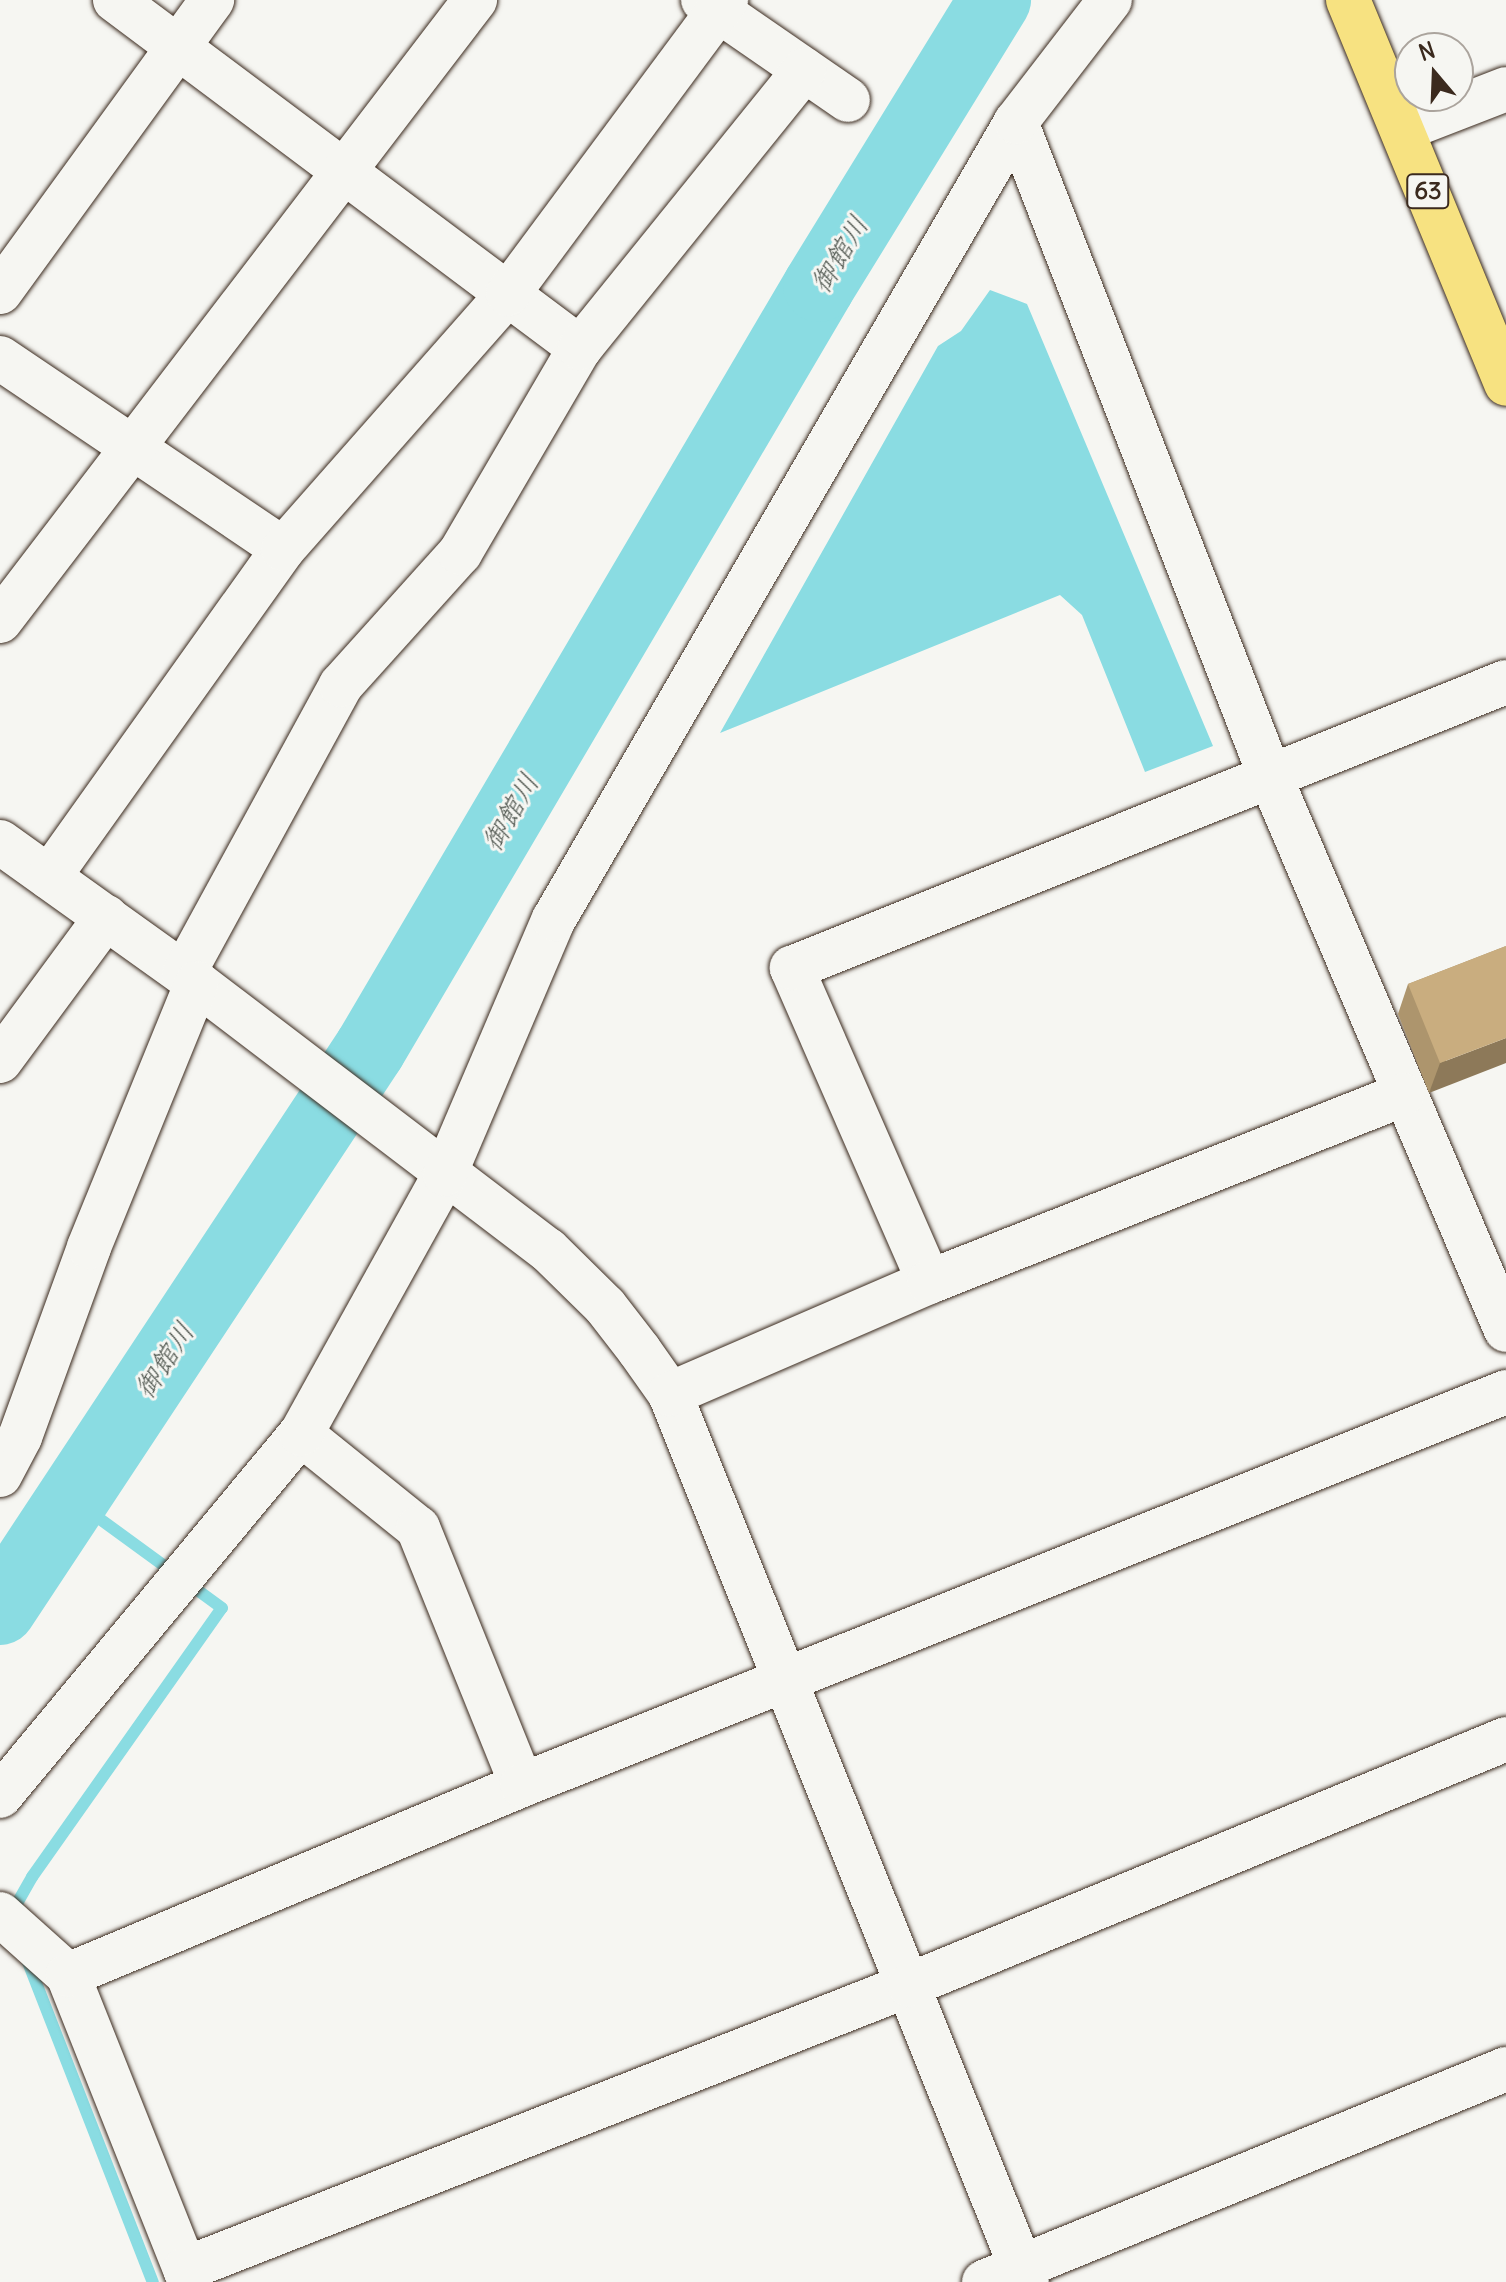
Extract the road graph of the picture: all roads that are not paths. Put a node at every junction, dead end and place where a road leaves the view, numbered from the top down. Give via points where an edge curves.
1 (115, 0) edge
2 (212, 0) edge
3 (475, 0) edge
4 (1110, 0) edge
5 (1348, 0) edge
6 (715, 4) edge
7 (178, 47) junction
8 (804, 70) junction
9 (1506, 89) edge
10 (848, 100) dead end
11 (1016, 122) junction
12 (1403, 129) junction
13 (344, 171) junction
14 (0, 292) edge
15 (508, 294) junction
16 (580, 348) junction
17 (0, 358) edge
18 (1506, 384) edge
19 (133, 448) junction
20 (283, 549) junction
21 (0, 621) edge
22 (1506, 682) edge
23 (1270, 776) junction
24 (0, 842) edge
25 (49, 877) junction
26 (106, 917) junction
27 (190, 978) junction
28 (0, 1061) edge
29 (1402, 1095) junction
30 (445, 1174) junction
31 (929, 1282) junction
32 (1506, 1330) edge
33 (1506, 1392) edge
34 (670, 1394) junction
35 (301, 1434) junction
36 (0, 1475) edge
37 (783, 1683) junction
38 (1506, 1739) edge
39 (522, 1785) junction
40 (0, 1796) edge
41 (0, 1914) edge
42 (68, 1975) junction
43 (909, 1985) junction
44 (1506, 2069) edge
45 (188, 2275) edge
46 (1011, 2277) edge

1 - 7 street
2 - 7 street
3 - 13 street
4 - 11 street
5 - 12 main road, 63
6 - 8 street
6 - 15 street
7 - 13 street
7 - 14 street
8 - 10 street
8 - 16 street
9 - 12 street
11 - 23 street
11 - 30 street via 554,919
12 - 18 main road, 63
13 - 15 street
13 - 19 street
15 - 16 street
15 - 20 street
16 - 27 street via 460,553 341,685
17 - 19 street
19 - 20 street
19 - 21 street
20 - 25 street
22 - 23 street
23 - 29 street
23 - 31 street via 792,968
24 - 25 street
25 - 26 street
26 - 27 street
26 - 28 street
27 - 30 street
27 - 36 street via 20,1437
29 - 31 street
29 - 32 street
30 - 34 street via 548,1250 605,1306
30 - 35 street
31 - 34 street
33 - 37 street
34 - 37 street
35 - 39 street via 418,1528
35 - 40 street
37 - 39 street
37 - 43 street
38 - 43 street
39 - 42 street
41 - 42 street
42 - 45 street
43 - 45 street
43 - 46 street
44 - 46 street

